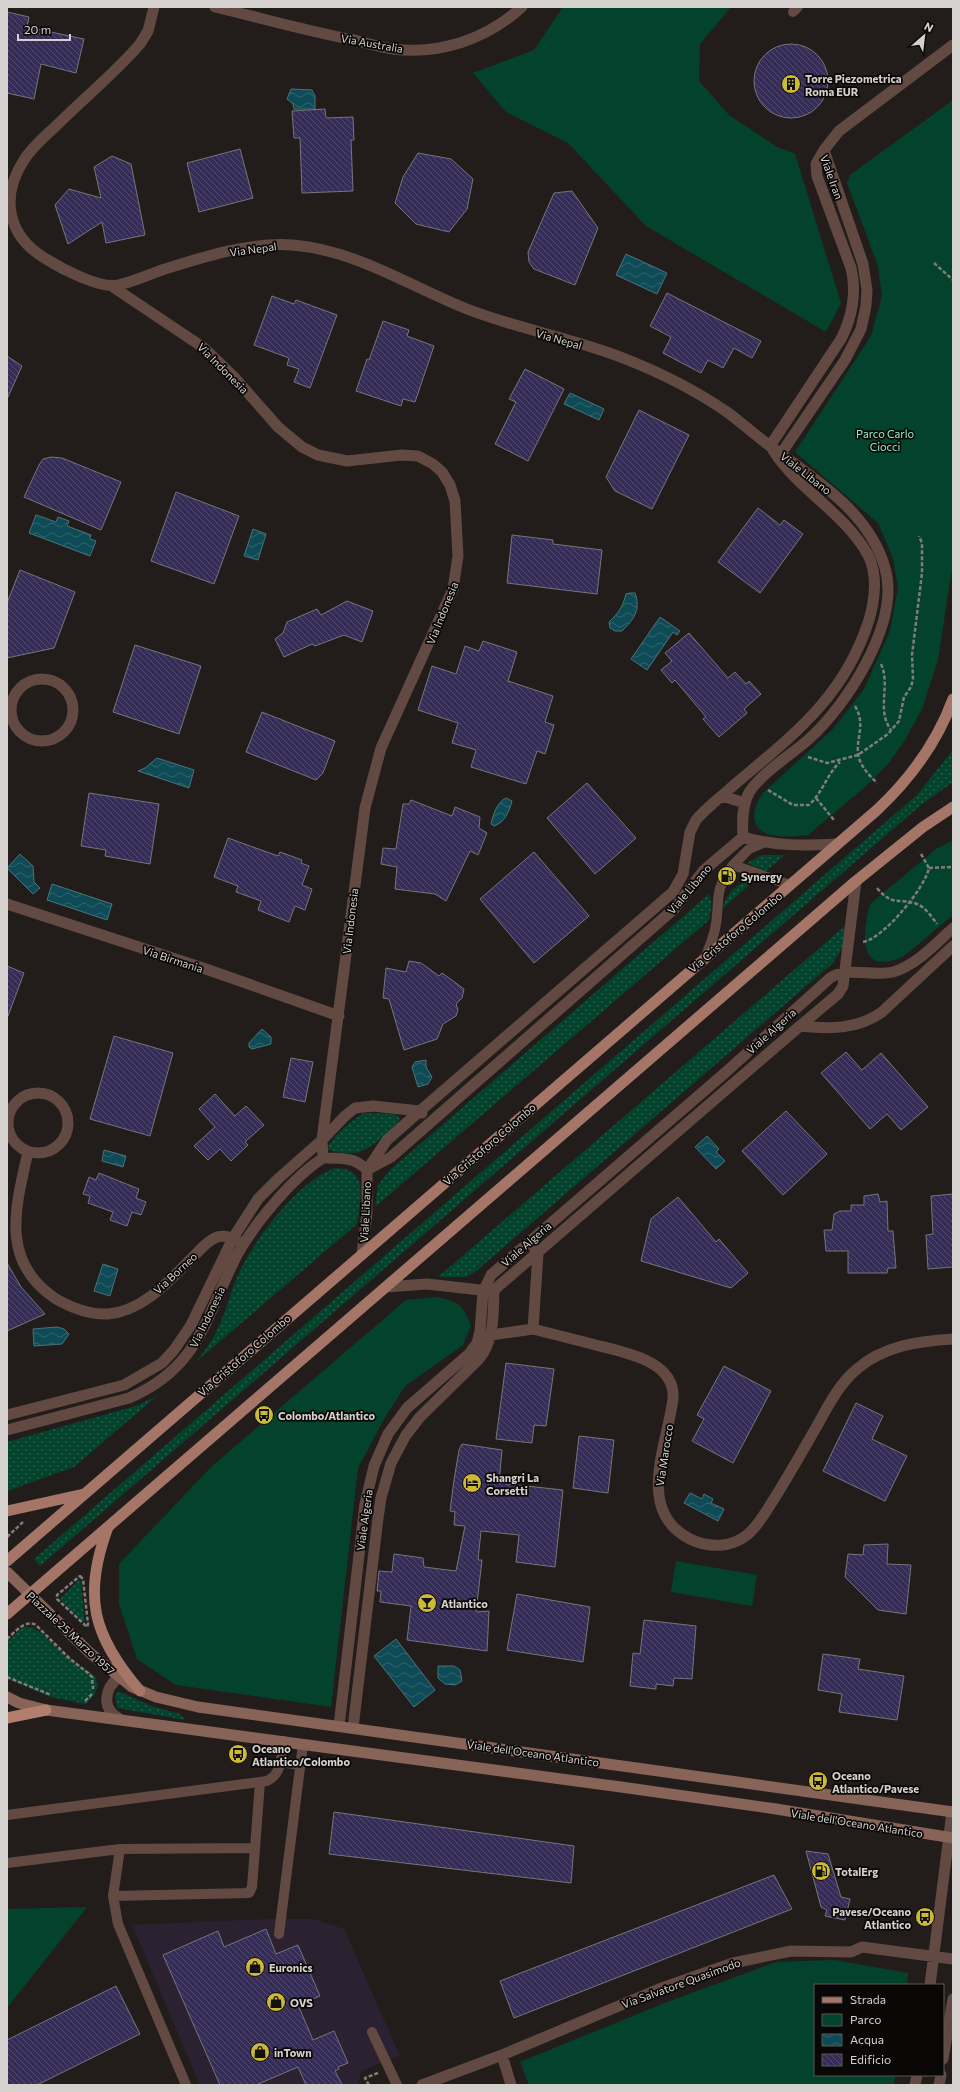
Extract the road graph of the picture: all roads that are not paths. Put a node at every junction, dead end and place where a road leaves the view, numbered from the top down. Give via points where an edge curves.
1 (154, 7) edge
2 (215, 7) edge
3 (522, 7) edge
4 (953, 45) edge
5 (824, 150) junction
6 (113, 287) junction
7 (833, 352) junction
8 (845, 360) junction
9 (770, 446) junction
10 (780, 456) junction
11 (848, 670) junction
12 (860, 676) junction
13 (952, 706) edge
14 (10, 720) edge
15 (722, 796) junction
16 (745, 803) junction
17 (953, 807) edge
18 (743, 837) junction
19 (765, 842) junction
20 (837, 844) junction
21 (733, 864) junction
22 (856, 881) junction
23 (790, 885) junction
24 (7, 904) edge
25 (953, 928) edge
26 (621, 939) junction
27 (953, 946) edge
28 (629, 949) junction
29 (706, 956) junction
30 (900, 970) junction
31 (846, 972) junction
32 (912, 984) junction
33 (544, 1004) junction
34 (339, 1016) junction
35 (554, 1016) junction
36 (524, 1022) junction
37 (800, 1026) junction
38 (533, 1033) junction
39 (749, 1051) junction
40 (758, 1061) junction
41 (716, 1080) junction
42 (724, 1090) junction
43 (420, 1111) junction
44 (430, 1123) junction
45 (322, 1140) junction
46 (28, 1152) junction
47 (323, 1158) junction
48 (367, 1170) junction
49 (233, 1238) junction
50 (529, 1242) junction
51 (244, 1244) junction
52 (362, 1254) junction
53 (538, 1254) junction
54 (386, 1287) junction
55 (494, 1290) junction
56 (483, 1292) junction
57 (533, 1329) junction
58 (491, 1334) junction
59 (479, 1337) junction
60 (953, 1339) edge
61 (7, 1415) edge
62 (7, 1429) edge
63 (84, 1494) junction
64 (7, 1511) edge
65 (108, 1526) junction
66 (361, 1542) junction
67 (374, 1543) junction
68 (7, 1561) edge
69 (7, 1572) edge
70 (29, 1594) junction
71 (7, 1614) edge
72 (119, 1677) junction
73 (140, 1691) junction
74 (7, 1697) edge
75 (46, 1710) junction
76 (7, 1718) edge
77 (120, 1719) junction
78 (339, 1726) junction
79 (353, 1728) junction
80 (283, 1741) junction
81 (303, 1744) junction
82 (281, 1762) junction
83 (300, 1765) junction
84 (260, 1782) junction
85 (953, 1812) edge
86 (7, 1815) edge
87 (951, 1838) edge
88 (120, 1848) junction
89 (255, 1848) junction
90 (7, 1863) edge
91 (113, 1896) junction
92 (279, 1934) dead end
93 (933, 1957) junction
94 (953, 1959) edge
95 (930, 1984) edge
96 (953, 1999) edge
97 (372, 2032) dead end
98 (947, 2048) edge
99 (502, 2055) junction
100 (186, 2085) edge
101 (397, 2085) edge
102 (422, 2085) edge
103 (511, 2085) edge

1 - 6 street via 148,31 140,44 23,160 16,175 10,204 9,212 15,228 34,252 68,271
2 - 3 street, Via Australia via 385,48 416,50 436,49 484,34
4 - 5 street via 847,124
5 - 7 street, Viale Iran via 816,164 816,172 847,254 854,282 848,322
5 - 8 street, Viale Iran via 864,264 867,282 864,316
6 - 9 street, Via Nepal via 182,264 255,247 292,245 334,252 366,263 490,318 635,362 712,402
6 - 34 street, Via Indonesia via 204,348 234,377 278,427 302,447 318,455 347,461 402,455 418,456 437,467 453,493 458,529 456,577 446,607 381,748 370,785 362,828
7 - 8 street
7 - 9 street, Viale Iran
8 - 10 street, Viale Iran
9 - 10 street, Viale Libano
10 - 11 street, Viale Libano via 854,535 871,563 875,586 872,606 865,632
10 - 12 street, Viale Libano via 853,512 870,534 885,566 888,592 885,610 877,637
11 - 12 street
11 - 15 street, Viale Libano via 828,699 808,721
12 - 16 street, Viale Libano via 826,722 758,782
13 - 20 main road, Via Cristoforo Colombo via 932,744 903,784
14 - 14 street via 16,729 34,741 55,740 64,734 70,725 74,705 64,687 45,679 35,680 26,683 15,694
15 - 16 street
15 - 26 street, Viale Libano via 692,824 685,868 677,888
16 - 18 street, Viale Libano
17 - 22 main road via 923,827
18 - 19 street
18 - 28 street, Viale Libano via 703,871 669,915
19 - 20 street via 800,846
19 - 21 lane via 749,849
20 - 23 main road, Via Cristoforo Colombo
21 - 23 lane
21 - 29 lane via 718,894 715,929
22 - 31 street
22 - 54 main road
23 - 29 main road, Via Cristoforo Colombo
24 - 34 street, Via Birmania via 203,968
25 - 30 street, Viale Algeria
26 - 28 street
26 - 33 street, Viale Libano
27 - 32 street, Viale Algeria
28 - 35 street, Viale Libano
29 - 52 main road, Via Cristoforo Colombo
30 - 31 street, Viale Algeria via 876,974
30 - 32 street
31 - 37 street via 838,994
31 - 39 street, Viale Algeria via 830,978
32 - 37 street, Viale Algeria via 882,1012 864,1023 841,1028
33 - 35 street
33 - 36 street, Viale Libano
34 - 45 street, Via Indonesia
35 - 38 street, Viale Libano
36 - 38 street
36 - 43 street, Viale Libano
37 - 40 street, Viale Algeria
38 - 44 street, Viale Libano
39 - 40 street
39 - 41 street, Viale Algeria
40 - 42 street, Viale Algeria
41 - 42 street
41 - 50 street, Viale Algeria
42 - 53 street, Viale Algeria
43 - 44 street
43 - 45 street via 360,1106 345,1116
43 - 48 street, Viale Libano via 387,1140
44 - 48 street, Viale Libano via 391,1157
45 - 47 street, Via Indonesia
45 - 49 street, Via Indonesia via 274,1182 258,1200
46 - 46 street via 48,1152 64,1140 68,1131 66,1111 52,1096 43,1093 23,1096 10,1111 8,1130 19,1147
46 - 49 street, Via Borneo via 14,1219 20,1261 39,1286 76,1309 102,1314 128,1309 165,1285 209,1242 221,1236
47 - 48 street, Viale Libano via 351,1159
47 - 51 street, Via Indonesia via 283,1194
48 - 52 street, Viale Libano via 367,1213
49 - 51 street
49 - 61 street, Via Indonesia via 190,1324 174,1350 162,1363 124,1385
50 - 53 street
50 - 56 street, Viale Algeria via 496,1270
51 - 62 street, Via Indonesia via 198,1342 186,1358 165,1377 147,1389 119,1401
52 - 63 main road, Via Cristoforo Colombo
53 - 55 street, Viale Algeria
53 - 57 street
54 - 56 street via 431,1284
54 - 65 main road
55 - 56 street
55 - 58 street, Viale Algeria
56 - 59 street, Viale Algeria
57 - 58 street
57 - 60 street, Via Marocco via 638,1357 651,1363 665,1375 671,1384 673,1394 660,1474 659,1502 668,1521 681,1532 694,1541 716,1546 741,1539 760,1522 832,1399 855,1370 872,1358 894,1348
58 - 59 street
58 - 67 street, Viale Algeria via 482,1356 420,1417 397,1450 381,1498
59 - 66 street, Viale Algeria via 474,1349 413,1402 388,1434 377,1457 369,1484
63 - 64 main road
63 - 68 main road, Via Cristoforo Colombo
65 - 70 main road
65 - 73 main road via 95,1567 97,1620 111,1654
66 - 67 street
66 - 78 street, Viale Algeria
67 - 79 street, Viale Algeria
69 - 70 main road, Piazzale 25 Marzo 1957
70 - 71 main road
70 - 72 main road, Piazzale 25 Marzo 1957
72 - 73 main road, Viale dell'Oceano Atlantico
72 - 77 street, Piazzale 25 Marzo 1957 via 108,1689 106,1699 110,1712
73 - 78 main road, Viale dell'Oceano Atlantico via 164,1700 198,1707
74 - 75 main road
75 - 76 highway
75 - 77 main road
77 - 80 main road, Viale dell'Oceano Atlantico
78 - 79 main road, Viale dell'Oceano Atlantico
79 - 85 main road, Viale dell'Oceano Atlantico
80 - 81 main road, Viale dell'Oceano Atlantico
80 - 82 lane
81 - 83 lane
81 - 87 main road, Viale dell'Oceano Atlantico via 776,1809
82 - 83 lane
82 - 84 lane via 272,1778
83 - 92 lane
84 - 86 lane
84 - 89 lane
85 - 87 street
87 - 93 street
88 - 89 lane
88 - 90 lane
88 - 91 lane
89 - 91 lane via 252,1887 249,1893
91 - 100 lane via 122,1933
93 - 94 street, Via Salvatore Quasimodo
93 - 95 street
93 - 99 street, Via Salvatore Quasimodo via 862,1947 851,1952 800,1950 753,1958 718,1967 659,1989
96 - 98 street
97 - 101 lane
99 - 102 street, Via Salvatore Quasimodo
99 - 103 street

